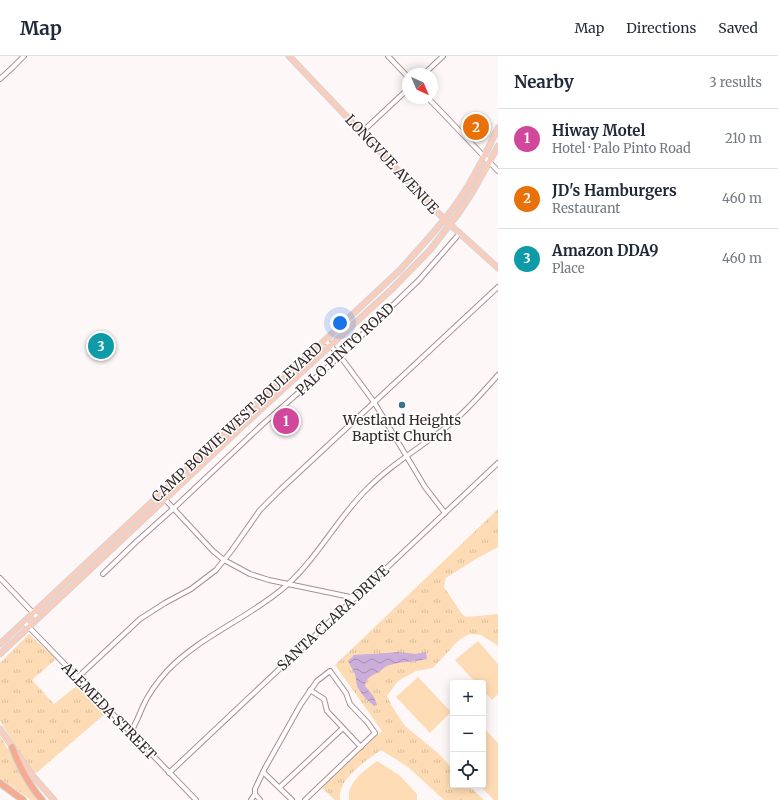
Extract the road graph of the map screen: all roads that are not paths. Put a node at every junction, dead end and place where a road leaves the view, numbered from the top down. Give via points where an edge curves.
1 (24, 56) edge
2 (289, 56) edge
3 (388, 56) edge
4 (443, 56) edge
5 (430, 68) edge
6 (402, 71) edge
7 (0, 79) edge
8 (402, 95) edge
9 (434, 104) edge
10 (498, 128) edge
11 (362, 132) junction
12 (498, 146) edge
13 (484, 157) junction
14 (490, 163) junction
15 (498, 172) edge
16 (444, 219) junction
17 (450, 225) junction
18 (460, 233) junction
19 (498, 268) edge
20 (498, 287) edge
21 (325, 340) junction
22 (330, 345) junction
23 (340, 356) junction
24 (498, 376) edge
25 (374, 402) junction
26 (241, 417) junction
27 (246, 423) junction
28 (406, 456) junction
29 (498, 463) edge
30 (160, 494) junction
31 (165, 499) junction
32 (174, 508) junction
33 (445, 513) junction
34 (224, 560) junction
35 (103, 574) dead end
36 (0, 578) edge
37 (287, 584) junction
38 (355, 598) junction
39 (33, 613) junction
40 (38, 618) junction
41 (24, 622) junction
42 (29, 627) junction
43 (0, 644) edge
44 (0, 654) edge
45 (78, 678) junction
46 (310, 690) junction
47 (343, 728) junction
48 (0, 729) edge
49 (130, 733) junction
50 (12, 747) junction
51 (361, 747) junction
52 (263, 772) junction
53 (169, 773) junction
54 (0, 783) edge
55 (280, 787) junction
56 (254, 794) junction
57 (24, 800) edge
58 (42, 800) edge
59 (54, 800) edge
60 (196, 800) edge
61 (251, 800) edge
62 (260, 800) edge
63 (292, 800) edge
64 (305, 800) edge

1 - 7 street
2 - 11 main road, LONGVUE AVENUE
3 - 6 street
4 - 5 street
8 - 11 street
9 - 13 street
10 - 13 main road, CAMP BOWIE WEST BOULEVARD
11 - 16 main road, LONGVUE AVENUE
12 - 14 main road, CAMP BOWIE WEST BOULEVARD
13 - 14 street
13 - 16 main road, CAMP BOWIE WEST BOULEVARD
14 - 15 street
14 - 17 main road, CAMP BOWIE WEST BOULEVARD
16 - 17 main road, LONGVUE AVENUE
16 - 21 main road, CAMP BOWIE WEST BOULEVARD via 400,270
17 - 18 main road, LONGVUE AVENUE
17 - 22 main road, CAMP BOWIE WEST BOULEVARD via 392,289
18 - 19 main road, LONGVUE AVENUE
18 - 23 street, PALO PINTO ROAD via 419,280
20 - 25 street
21 - 22 street
21 - 26 main road, CAMP BOWIE WEST BOULEVARD
22 - 23 street
22 - 27 main road, CAMP BOWIE WEST BOULEVARD
23 - 25 street
23 - 32 street, PALO PINTO ROAD
24 - 28 street via 454,421
25 - 28 street
25 - 34 street via 260,510
26 - 27 main road
26 - 30 main road, CAMP BOWIE WEST BOULEVARD
27 - 31 main road, CAMP BOWIE WEST BOULEVARD
28 - 33 street
28 - 37 street via 365,490 308,563
29 - 33 street, SANTA CLARA DRIVE
30 - 31 street
30 - 39 main road, CAMP BOWIE WEST BOULEVARD
31 - 32 street
31 - 40 main road, CAMP BOWIE WEST BOULEVARD
32 - 34 street
32 - 35 street, PALO PINTO ROAD
33 - 38 street, SANTA CLARA DRIVE
34 - 37 street via 250,574
34 - 45 street via 201,583 140,619
36 - 39 street
37 - 38 street
37 - 49 street via 178,660 152,690
38 - 53 street, SANTA CLARA DRIVE
39 - 40 street
39 - 41 main road, CAMP BOWIE WEST BOULEVARD
40 - 42 main road, CAMP BOWIE WEST BOULEVARD
41 - 42 street, ALEMEDA STREET
41 - 43 main road, CAMP BOWIE WEST BOULEVARD
42 - 44 main road, CAMP BOWIE WEST BOULEVARD
42 - 45 street, ALEMEDA STREET
45 - 49 street, ALEMEDA STREET
46 - 47 street via 324,699 327,710
46 - 51 street via 317,681 330,672 346,693 350,704 375,733
46 - 52 street
47 - 51 street
47 - 55 street
48 - 50 main road
49 - 53 street, ALEMEDA STREET
50 - 58 highway via 32,788
50 - 59 main road
51 - 64 street
52 - 55 street
52 - 56 street
53 - 60 street, ALEMEDA STREET
54 - 57 highway
55 - 63 street
56 - 61 street
56 - 62 street

